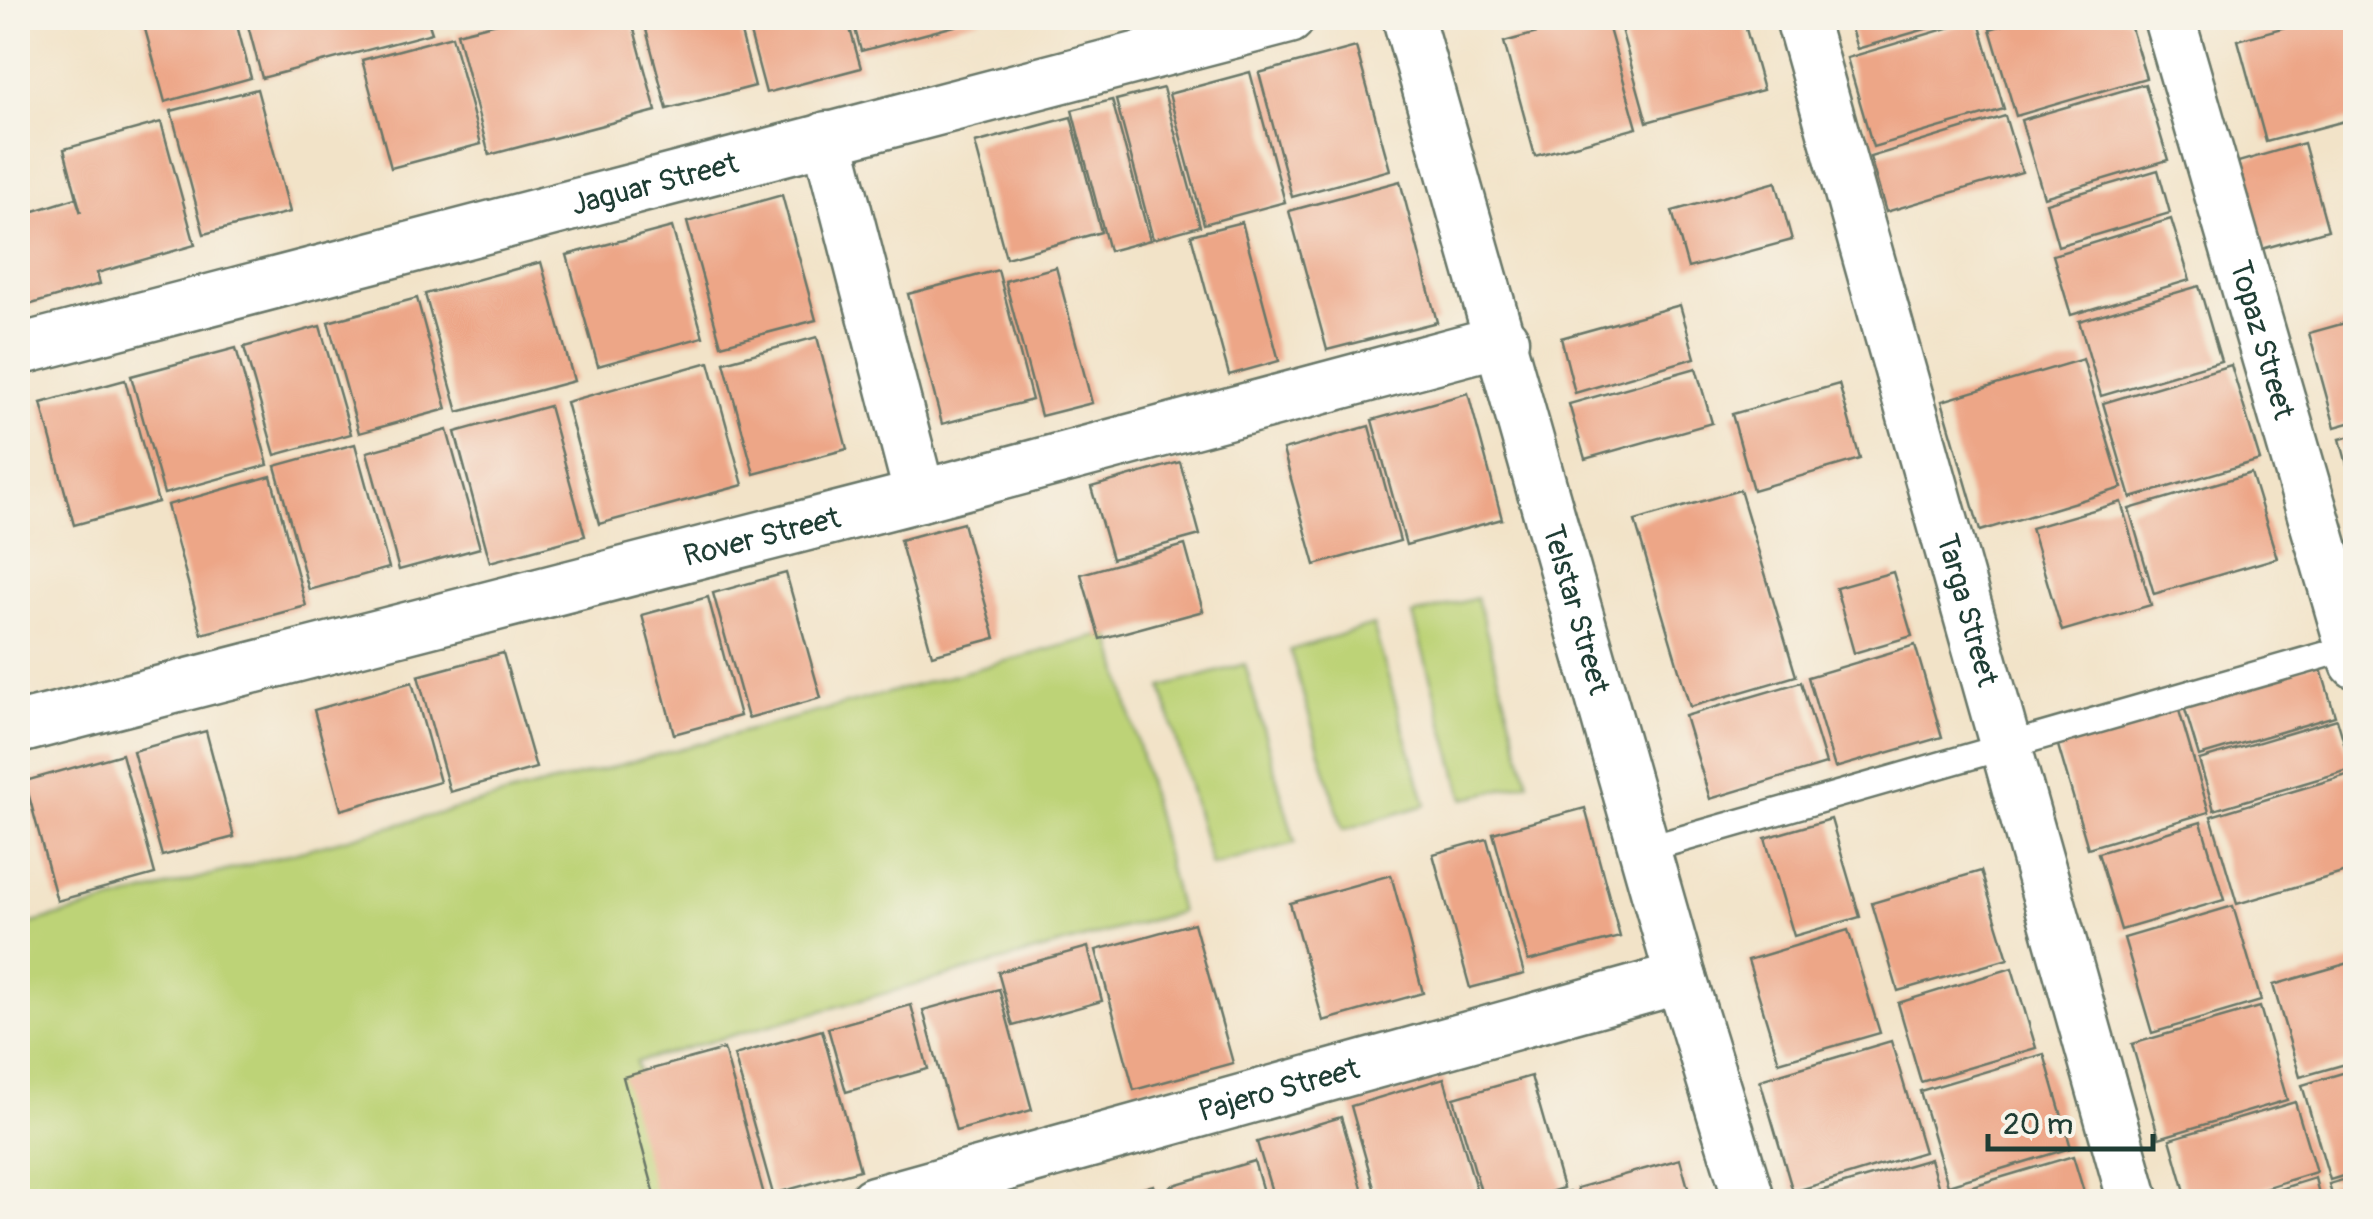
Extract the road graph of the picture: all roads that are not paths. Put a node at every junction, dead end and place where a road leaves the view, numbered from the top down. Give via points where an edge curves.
1 (1290, 18) edge
2 (1408, 18) edge
3 (1801, 18) edge
4 (2169, 18) edge
5 (827, 137) junction
6 (1503, 340) junction
7 (18, 350) edge
8 (920, 496) junction
9 (2354, 652) edge
10 (18, 728) edge
11 (2003, 746) junction
12 (1648, 850) junction
13 (1682, 978) junction
14 (874, 1202) edge
15 (1750, 1202) edge
16 (2134, 1202) edge

1 - 5 street, Jaguar Street
2 - 6 street, Telstar Street
3 - 11 street, Targa Street
4 - 9 street, Topaz Street
5 - 7 street, Jaguar Street
5 - 8 street
6 - 8 street, Rover Street
6 - 12 street, Telstar Street
8 - 10 street, Rover Street
9 - 11 lane
11 - 12 lane
11 - 16 street, Targa Street
12 - 13 street, Telstar Street
13 - 14 street, Pajero Street
13 - 15 street, Telstar Street

